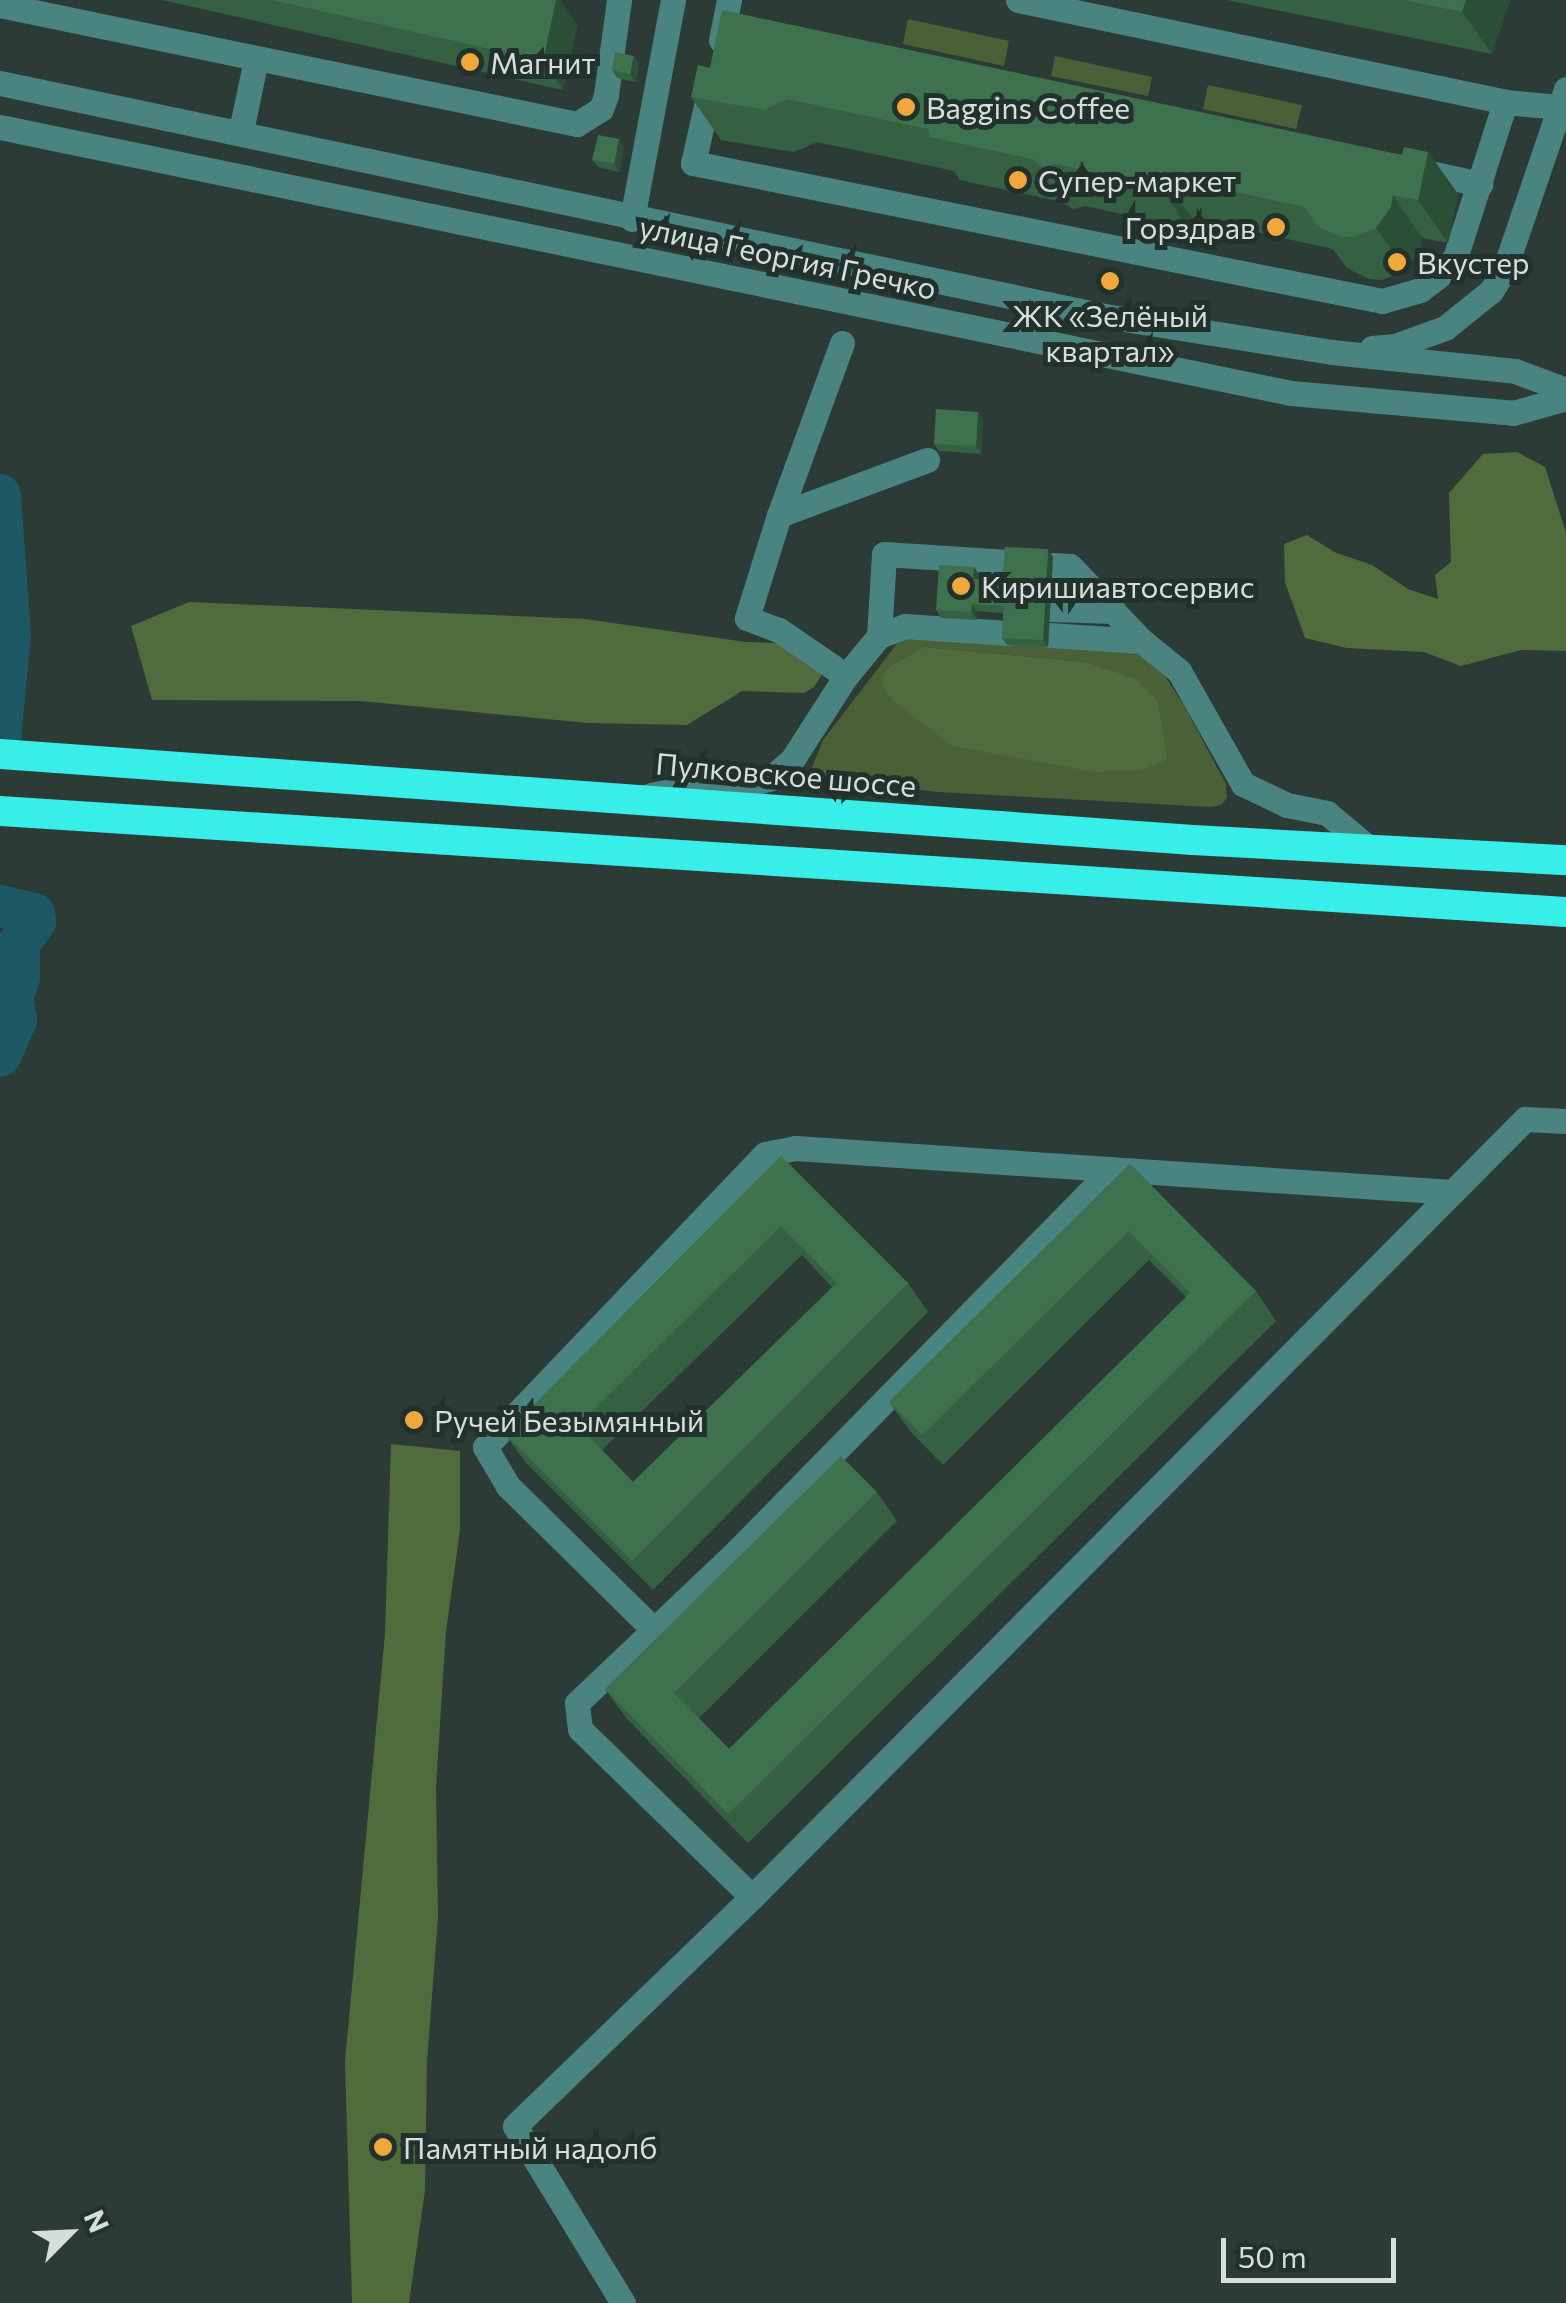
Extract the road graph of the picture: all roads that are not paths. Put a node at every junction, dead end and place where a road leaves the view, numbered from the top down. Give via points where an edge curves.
1 (618, 0) edge
2 (673, 0) edge
3 (1018, 0) edge
4 (0, 5) edge
5 (732, 17) edge
6 (256, 59) junction
7 (0, 83) edge
8 (1563, 98) edge
9 (1505, 102) junction
10 (0, 127) edge
11 (241, 131) junction
12 (1383, 163) edge
13 (1480, 184) junction
14 (632, 219) junction
15 (842, 343) dead end
16 (1332, 352) junction
17 (1566, 390) edge
18 (1566, 398) edge
19 (926, 460) dead end
20 (779, 514) junction
21 (1114, 611) junction
22 (1049, 635) dead end
23 (879, 636) junction
24 (1142, 641) junction
25 (846, 676) junction
26 (14, 755) edge
27 (641, 797) junction
28 (11, 811) edge
29 (1370, 849) junction
30 (1566, 860) edge
31 (1566, 912) edge
32 (1566, 1121) edge
33 (1112, 1169) junction
34 (1453, 1192) junction
35 (653, 1629) junction
36 (752, 1897) junction
37 (623, 2303) edge

1 - 6 street via 606,96 591,120 577,124
2 - 14 street
3 - 9 street
4 - 6 street
5 - 13 street via 693,163 1382,301 1420,290 1447,270
6 - 11 street
7 - 11 street, улица Георгия Гречко
8 - 9 street
8 - 16 street via 1504,271 1476,307 1445,328 1395,346
9 - 13 street
10 - 18 street, улица Георгия Гречко via 1291,394 1512,413
11 - 14 street, улица Георгия Гречко
12 - 13 street
14 - 16 street, улица Георгия Гречко via 1020,298
15 - 20 street
16 - 17 street via 1515,371
19 - 20 street
20 - 25 street via 748,618
21 - 21 street via 1092,590 1052,587
21 - 24 street
22 - 24 street
23 - 23 street via 884,554 1000,595 905,626
23 - 25 street
24 - 29 street via 1180,670 1243,784 1287,806 1327,813
25 - 27 street via 792,760 771,778
26 - 27 highway, Пулковское шоссе via 382,785
27 - 29 highway, Пулковское шоссе
28 - 31 highway
29 - 30 highway, Пулковское шоссе
32 - 34 street via 1524,1119
33 - 34 street
33 - 35 street
33 - 35 street via 795,1148 764,1154 485,1448 508,1486
34 - 36 street
35 - 36 street via 578,1704 580,1730
36 - 37 street via 514,2126

